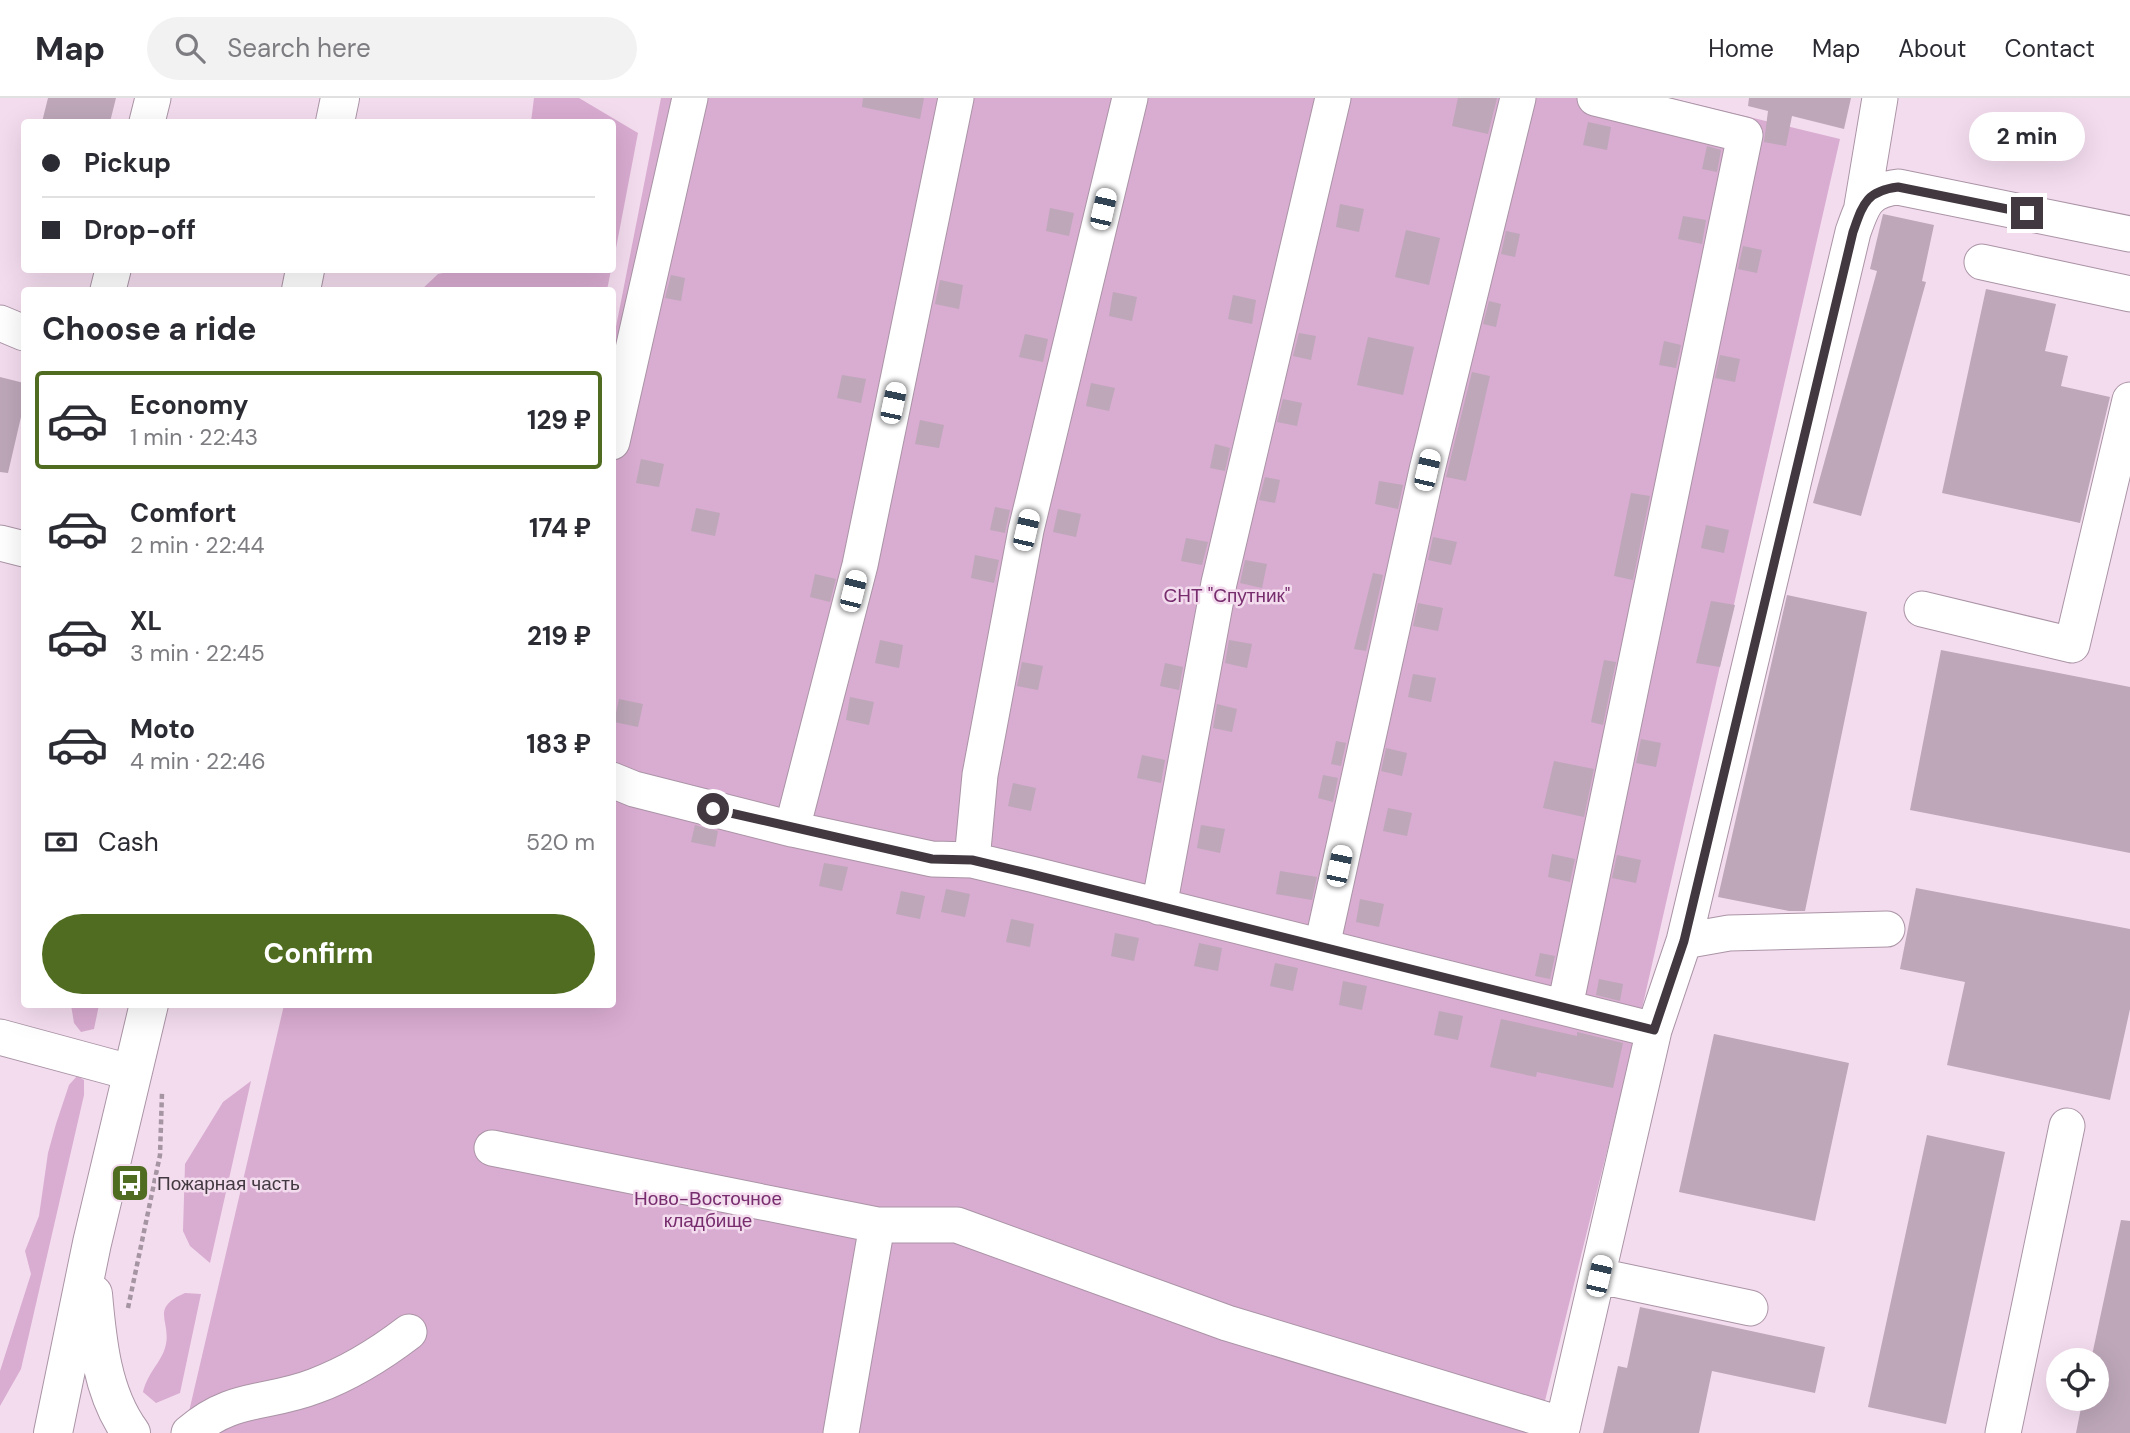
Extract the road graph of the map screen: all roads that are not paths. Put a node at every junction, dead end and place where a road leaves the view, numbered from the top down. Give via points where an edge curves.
1 (153, 98) edge
2 (340, 98) edge
3 (690, 98) edge
4 (956, 98) edge
5 (1130, 98) edge
6 (1333, 98) edge
7 (1518, 98) edge
8 (1595, 98) edge
9 (1880, 98) edge
10 (148, 119) edge
11 (336, 119) edge
12 (1862, 206) junction
13 (2130, 234) edge
14 (1982, 262) dead end
15 (2130, 294) edge
16 (0, 323) edge
17 (21, 332) edge
18 (2130, 400) edge
19 (616, 424) edge
20 (0, 543) edge
21 (21, 548) edge
22 (1922, 610) dead end
23 (616, 782) edge
24 (792, 829) junction
25 (972, 860) junction
26 (1159, 907) junction
27 (1887, 929) dead end
28 (1684, 941) junction
29 (1322, 946) junction
30 (1565, 1007) junction
31 (149, 1008) edge
32 (1654, 1030) junction
33 (0, 1037) edge
34 (148, 1078) junction
35 (2067, 1126) dead end
36 (492, 1148) dead end
37 (877, 1225) junction
38 (92, 1243) junction
39 (1599, 1276) junction
40 (1750, 1308) dead end
41 (408, 1332) dead end
42 (1562, 1429) edge
43 (53, 1433) edge
44 (131, 1433) edge
45 (189, 1433) edge
46 (841, 1433) edge
47 (2003, 1433) edge

1 - 10 street
2 - 11 main road
3 - 19 street
4 - 24 street via 860,565
5 - 25 street via 1026,530 980,775
6 - 26 street via 1219,583
7 - 29 street via 1427,470
8 - 30 street via 1745,135
9 - 12 street
12 - 13 street via 1878,189 1898,187
12 - 28 street
14 - 15 street
16 - 17 street
18 - 22 street via 2072,645
20 - 21 street
23 - 24 street
24 - 25 street via 932,859
25 - 26 street
26 - 29 street
27 - 28 street via 1729,933
28 - 32 street
29 - 30 street
30 - 32 street
31 - 34 main road
32 - 39 street
33 - 34 street
34 - 38 main road
35 - 47 street
36 - 37 street
37 - 42 street via 957,1225 1227,1323
37 - 46 street
38 - 43 main road
38 - 44 main road via 101,1360 112,1396
39 - 40 street
39 - 42 street
41 - 45 street via 370,1362 313,1387 224,1409

